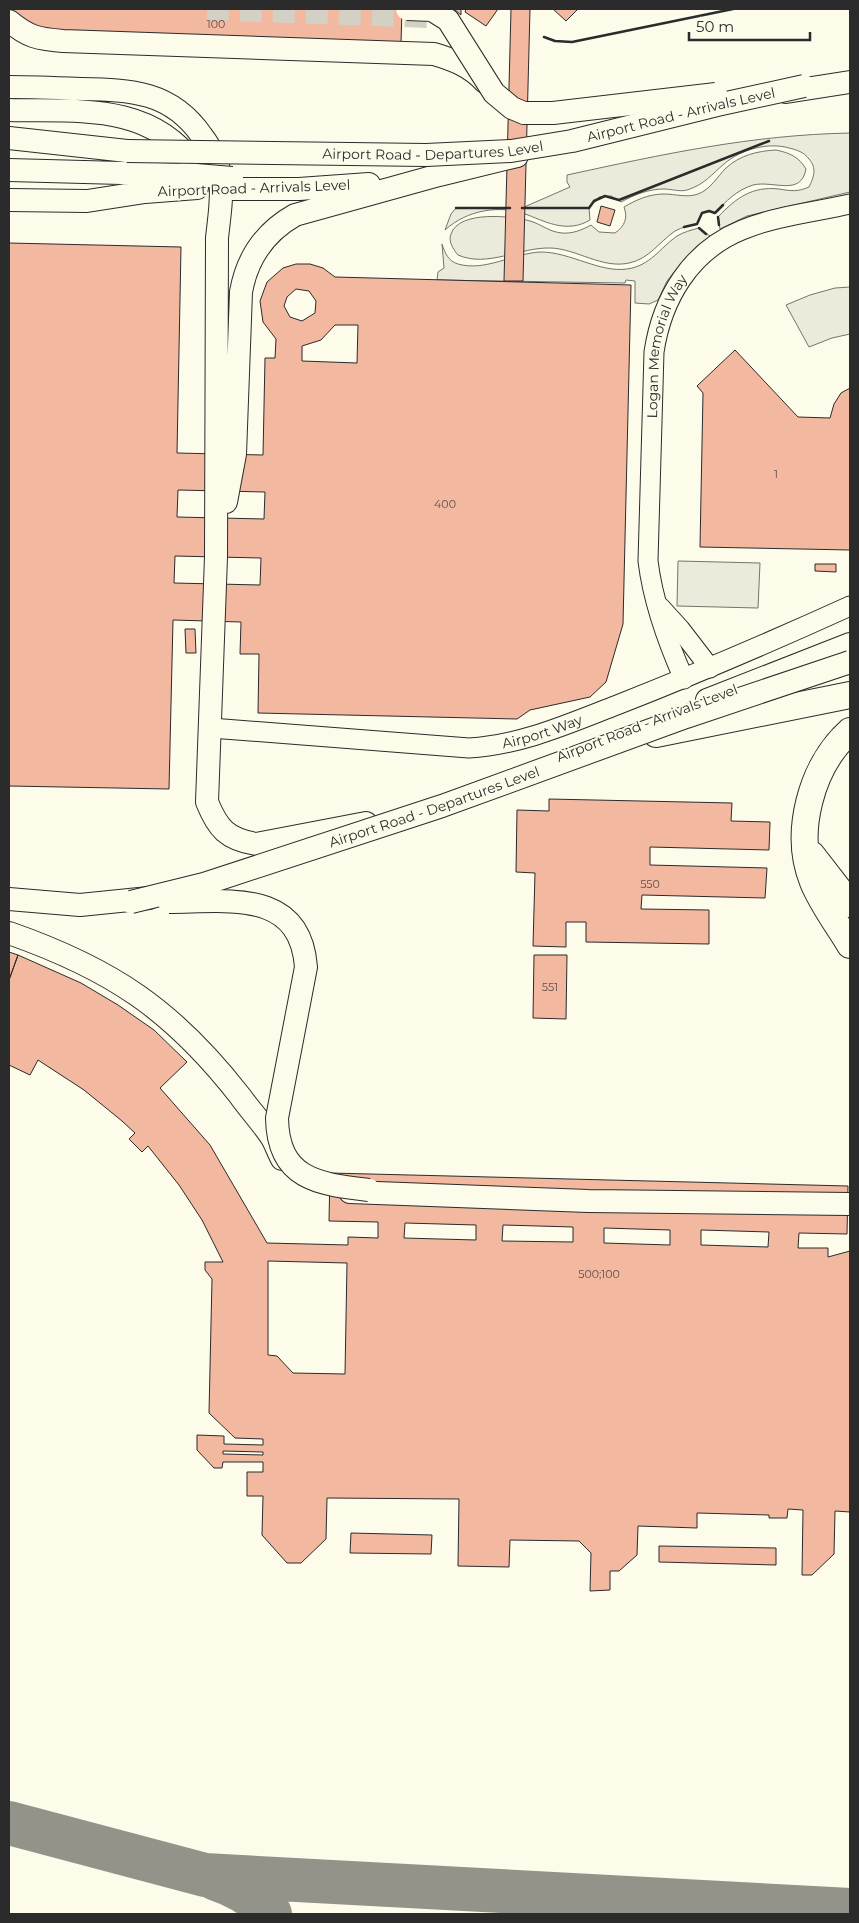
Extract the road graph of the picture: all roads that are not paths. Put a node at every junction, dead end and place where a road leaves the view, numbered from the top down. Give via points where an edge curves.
1 (407, 9) tunnel mouth
2 (438, 18) tunnel mouth
3 (9, 21) edge
4 (850, 81) edge
5 (487, 84) junction
6 (810, 86) junction
7 (9, 87) edge
8 (9, 110) edge
9 (9, 138) edge
10 (9, 151) edge
11 (127, 151) junction
12 (9, 170) edge
13 (439, 175) junction
14 (197, 181) junction
15 (9, 200) edge
16 (850, 204) edge
17 (217, 238) junction
18 (216, 557) junction
19 (656, 603) junction
20 (850, 606) edge
21 (846, 649) edge
22 (710, 668) junction
23 (684, 679) junction
24 (850, 695) edge
25 (850, 712) edge
26 (211, 728) junction
27 (850, 731) edge
28 (586, 750) junction
29 (405, 816) junction
30 (806, 846) junction
31 (168, 894) junction
32 (9, 899) edge
33 (130, 902) junction
34 (850, 904) edge
35 (9, 933) edge
36 (850, 945) edge
37 (273, 1140) junction
38 (850, 1199) edge
39 (850, 1204) edge

1 - 6 main road, bridge via 432,10 448,20 494,93 512,108 524,112 552,113 680,97
2 - 5 main road via 450,25
3 - 5 main road via 25,34 63,41 434,54 475,70
4 - 6 main road, Airport Road - Departures Level
5 - 6 main road via 512,108 537,114
6 - 11 main road, Airport Road - Departures Level, bridge via 572,141 511,151 426,155
6 - 13 main road, Airport Road - Arrivals Level
7 - 17 main road via 133,91 174,107 201,133 218,165 221,190
8 - 17 main road via 114,114 158,129 182,148 201,174 213,206
9 - 11 main road
10 - 11 main road, Airport Road - Departures Level
12 - 14 main road
13 - 14 main road, Airport Road - Arrivals Level via 298,189
13 - 18 main road via 295,215 268,235 252,257 244,275 240,301 235,454
14 - 15 main road, Airport Road - Arrivals Level via 87,201
16 - 19 street, Logan Memorial Way via 740,230 702,254 674,288 657,330 654,352 648,561
17 - 18 main road
18 - 26 main road
19 - 22 street
19 - 23 street, Logan Memorial Way
20 - 22 street, Airport Way
21 - 28 main road, Airport Road - Departures Level, bridge
22 - 23 street, Airport Way
23 - 26 street, Airport Way via 513,743 468,748
24 - 28 highway
25 - 28 highway, bridge
26 - 29 main road via 207,802 214,820 226,834 240,841 256,844
27 - 30 highway via 831,751 816,781 806,819
28 - 29 main road, Airport Road - Arrivals Level
28 - 33 main road, Airport Road - Departures Level, bridge via 442,806 204,884
29 - 31 main road, Airport Road - Arrivals Level
30 - 34 highway
30 - 36 highway via 812,881
31 - 32 main road via 86,905
31 - 37 main road via 254,904 270,910 286,921 303,949 305,983
32 - 33 main road, Airport Road - Departures Level via 74,906
33 - 38 main road, bridge via 255,903 270,908 292,926 305,954 306,968 277,1118 277,1134 287,1160 305,1177 342,1186 393,1192 808,1202
35 - 37 main road via 86,965 151,1004 208,1056
37 - 39 main road via 296,1177 311,1185 339,1192 572,1201

